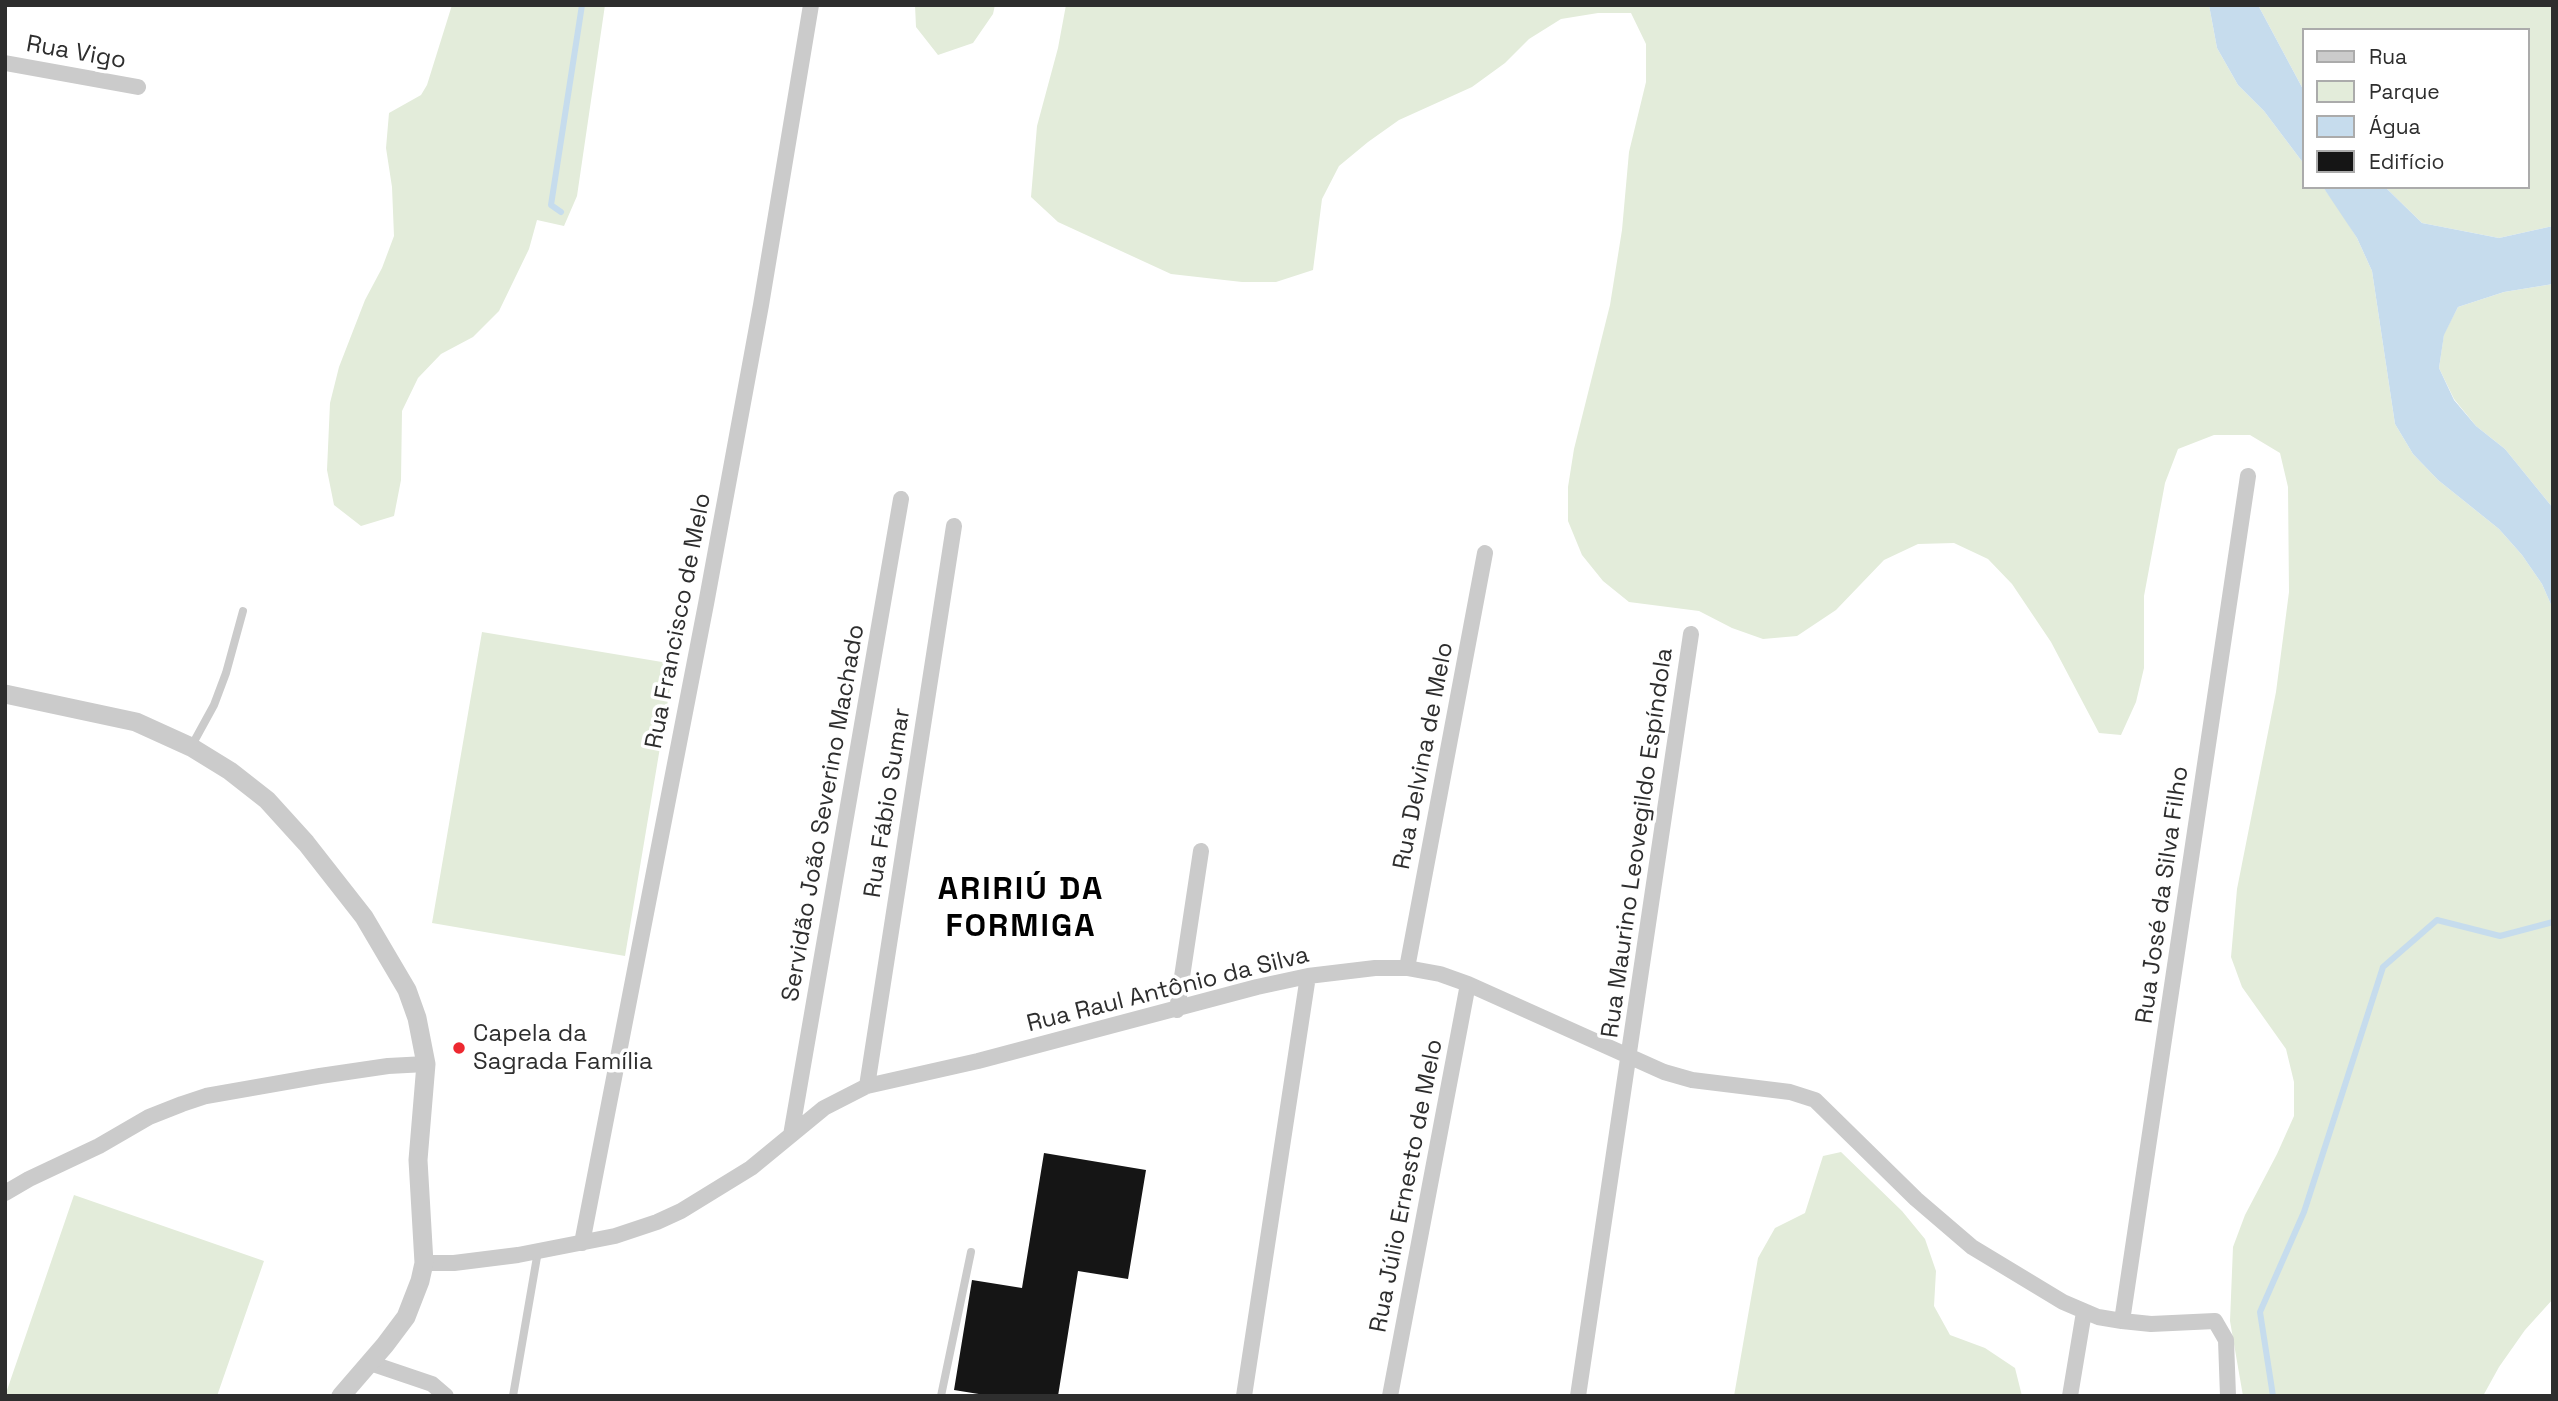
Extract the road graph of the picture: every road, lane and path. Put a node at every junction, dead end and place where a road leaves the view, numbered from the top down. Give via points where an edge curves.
1 (811, 5) edge
2 (5, 64) edge
3 (138, 87) dead end
4 (2248, 476) dead end
5 (901, 499) dead end
6 (954, 527) dead end
7 (1485, 553) dead end
8 (243, 611) dead end
9 (1691, 634) dead end
10 (5, 694) edge
11 (191, 747) junction
12 (1201, 851) dead end
13 (1407, 968) junction
14 (1308, 976) junction
15 (1468, 984) junction
16 (1177, 1010) junction
17 (1630, 1058) junction
18 (426, 1064) junction
19 (867, 1086) junction
20 (791, 1135) junction
21 (5, 1193) edge
22 (582, 1243) junction
23 (538, 1251) junction
24 (971, 1252) dead end
25 (424, 1263) junction
26 (2084, 1312) junction
27 (2122, 1321) junction
28 (370, 1363) junction
29 (341, 1396) edge
30 (446, 1396) edge
31 (513, 1396) edge
32 (941, 1396) edge
33 (1244, 1396) edge
34 (1390, 1396) edge
35 (1578, 1396) edge
36 (2070, 1396) edge
37 (2228, 1396) edge

1 - 22 street, Rua Francisco de Melo via 706,604
2 - 3 street, Rua Vigo
4 - 27 street, Rua José da Silva Filho
5 - 20 street, Servidão João Severino Machado
6 - 19 street, Rua Fábio Sumar
7 - 13 street, Rua Delvina de Melo
8 - 11 lane via 214,705
9 - 17 street, Rua Maurino Leovegildo Espíndola
10 - 11 street via 136,722
11 - 18 street via 267,800 364,918 407,990
12 - 16 street
13 - 14 street, Rua Raul Antônio da Silva
13 - 15 street, Rua Raul Antônio da Silva
14 - 16 street, Rua Raul Antônio da Silva
14 - 33 street
15 - 17 street, Rua Raul Antônio da Silva
15 - 34 street, Rua Júlio Ernesto de Melo
16 - 19 street, Rua Raul Antônio da Silva
17 - 26 street, Rua Raul Antônio da Silva via 1692,1080 1770,1089 1815,1100 1972,1247
17 - 35 street, Rua Maurino Leovegildo Espíndola
18 - 21 street via 206,1096 149,1117
18 - 25 street via 418,1160
19 - 20 street, Rua Raul Antônio da Silva via 824,1108
20 - 22 street, Rua Raul Antônio da Silva via 751,1168 681,1211
22 - 23 street, Rua Raul Antônio da Silva
23 - 25 street, Rua Raul Antônio da Silva
23 - 31 lane
24 - 32 lane
25 - 28 street via 406,1317
26 - 27 street, Rua Raul Antônio da Silva
26 - 36 street
27 - 37 street, Rua Raul Antônio da Silva via 2215,1321 2226,1340
28 - 29 street
28 - 30 street via 432,1384

